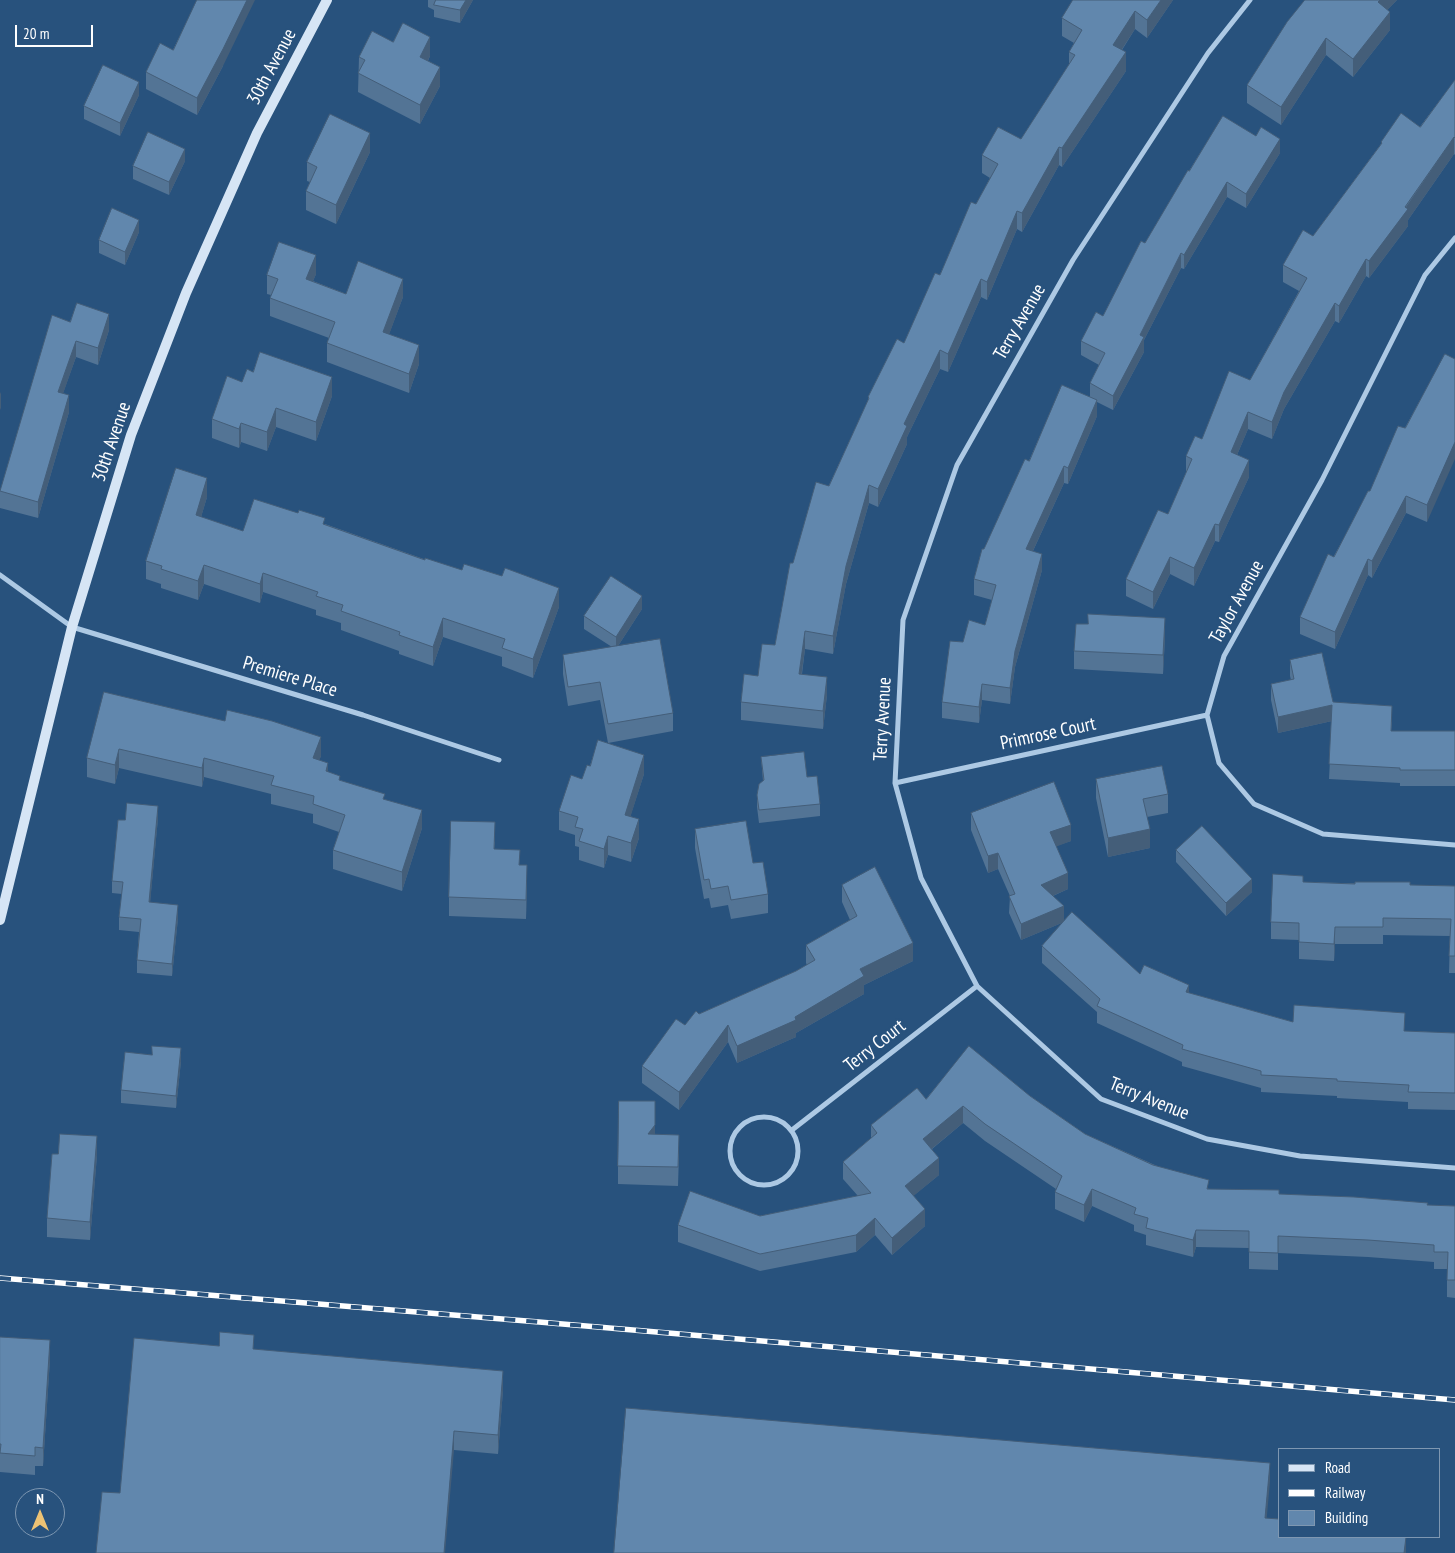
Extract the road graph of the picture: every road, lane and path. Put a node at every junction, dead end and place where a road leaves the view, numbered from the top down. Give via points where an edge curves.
1 (328, 0) edge
2 (1250, 0) edge
3 (1455, 238) edge
4 (0, 575) edge
5 (72, 627) junction
6 (1207, 715) junction
7 (499, 760) dead end
8 (895, 783) junction
9 (1455, 845) edge
10 (0, 920) edge
11 (977, 986) junction
12 (792, 1130) junction
13 (1455, 1168) edge

1 - 5 street, 30th Avenue via 257,132 186,293 132,435
2 - 8 street, Terry Avenue via 1208,53 1073,260 956,465 903,620
3 - 6 street, Taylor Avenue via 1425,275 1322,480 1224,656
4 - 5 street, Premiere Place
5 - 7 street, Premiere Place via 363,715
5 - 10 street, 30th Avenue
6 - 8 street, Primrose Court
6 - 9 street via 1219,763 1254,804 1323,834
8 - 11 street, Terry Avenue via 922,878
11 - 12 street, Terry Court
11 - 13 street, Terry Avenue via 1101,1099 1216,1141 1300,1156
12 - 12 street via 769,1116 743,1122 729,1145 735,1171 758,1185 784,1179 798,1156 798,1143

